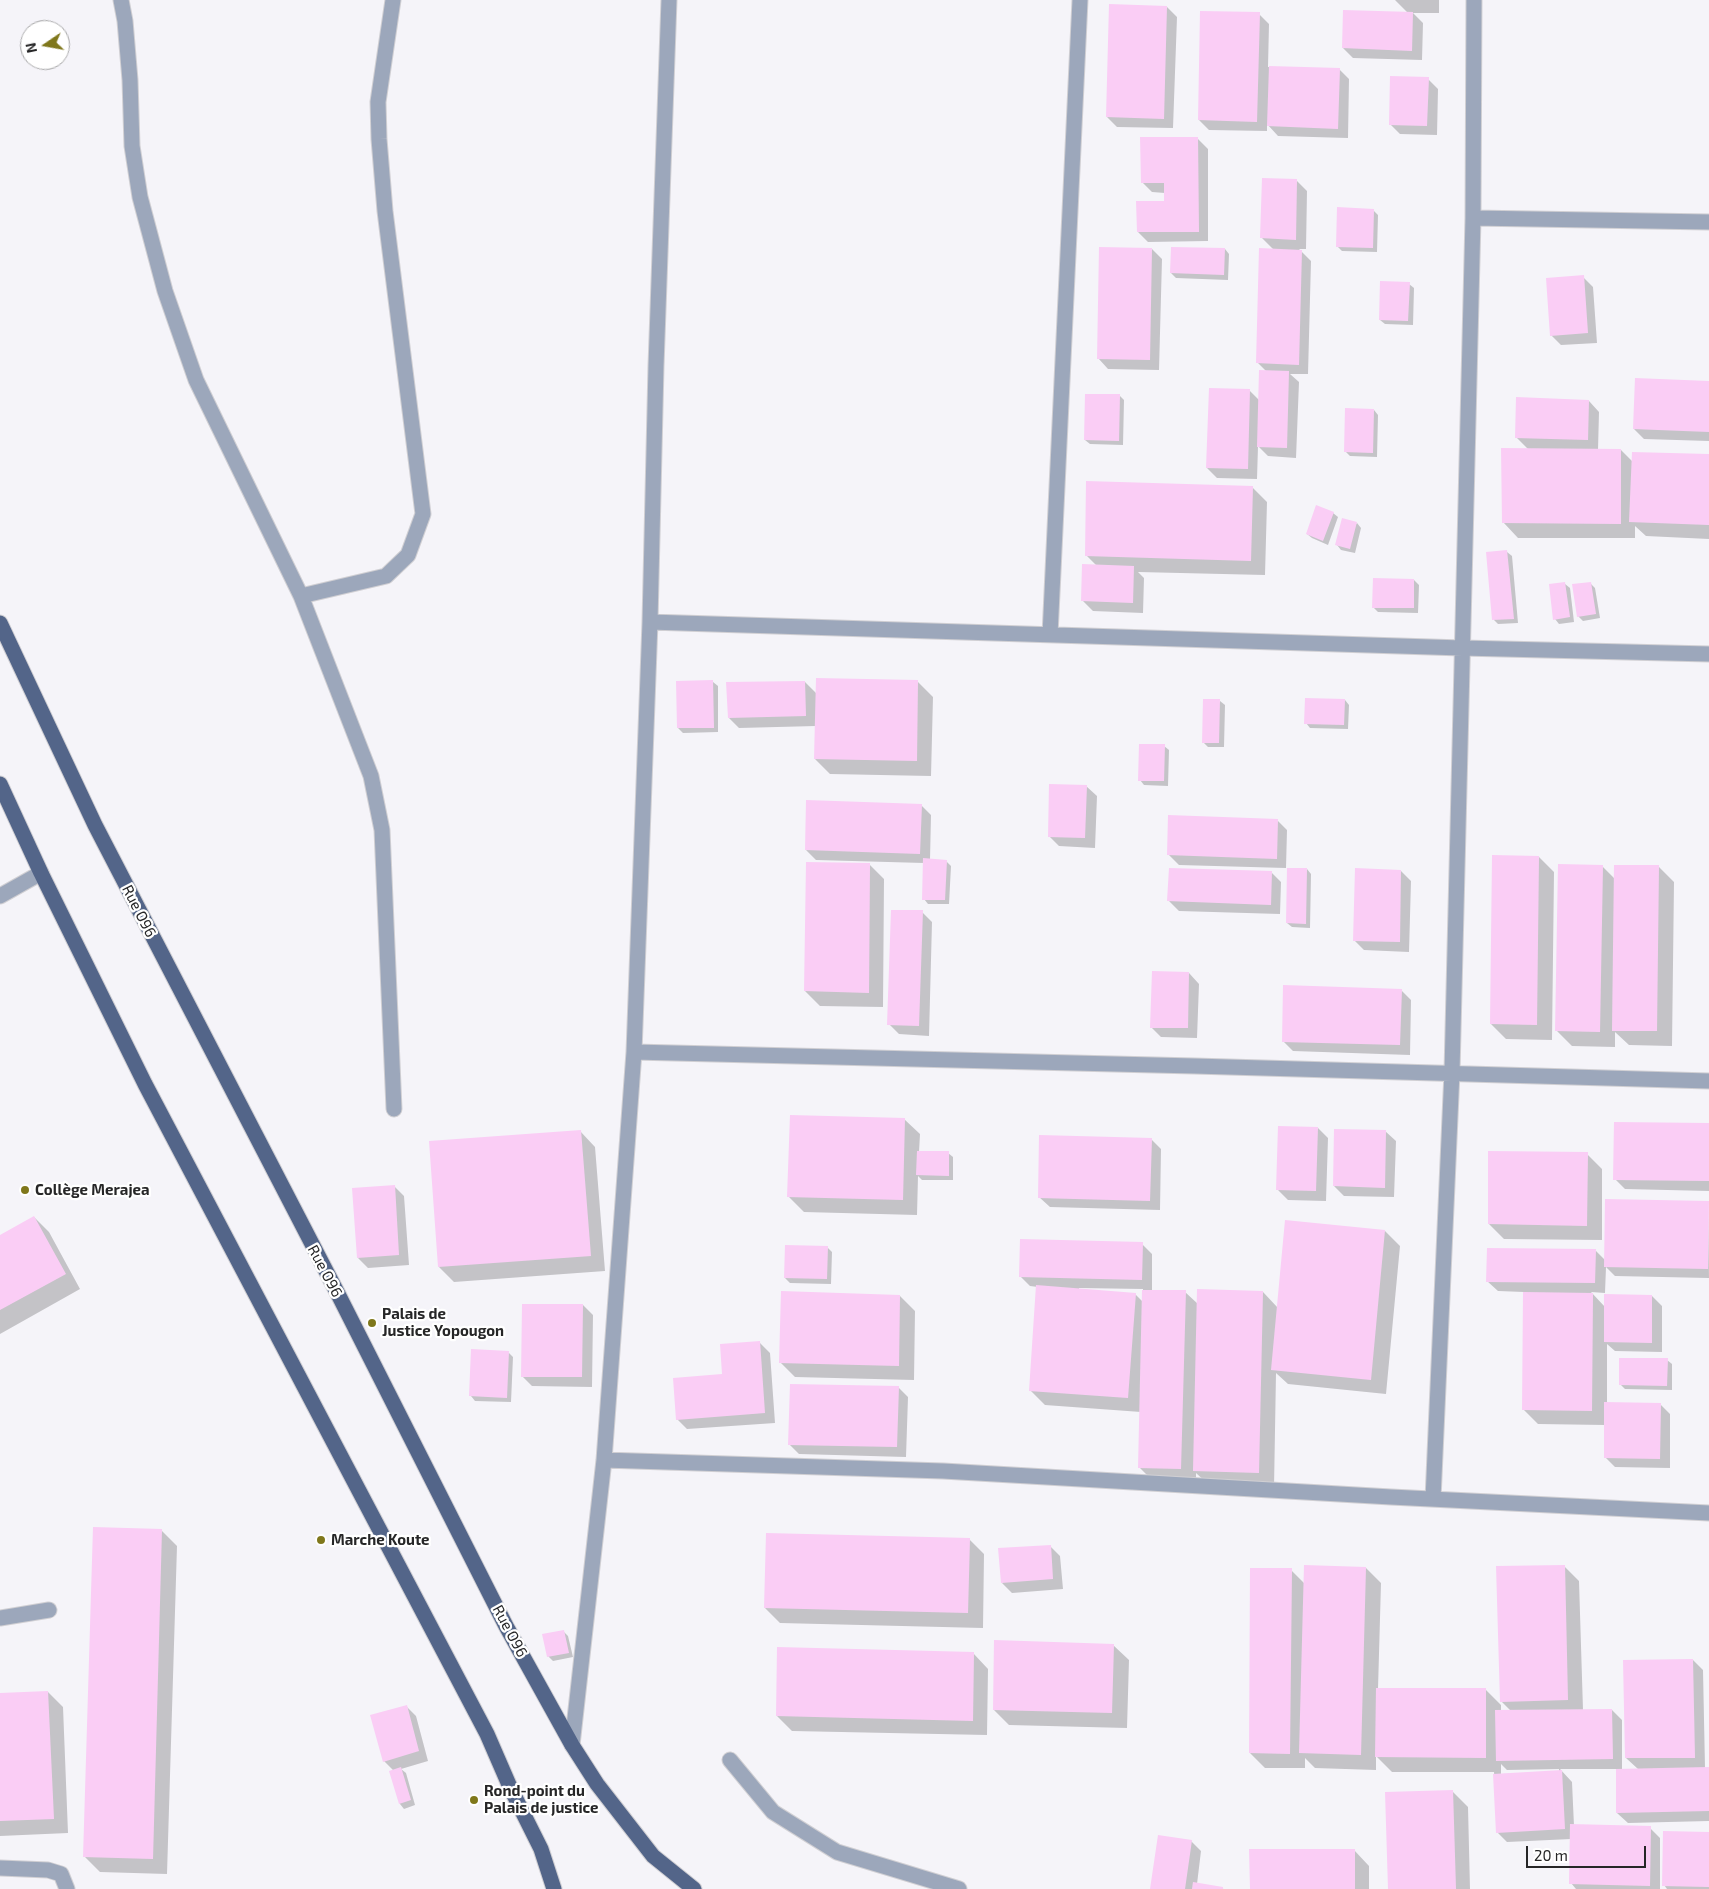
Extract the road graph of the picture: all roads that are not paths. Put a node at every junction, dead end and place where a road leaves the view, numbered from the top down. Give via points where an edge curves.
1 (121, 0) edge
2 (393, 0) edge
3 (670, 0) edge
4 (1080, 0) edge
5 (1474, 0) edge
6 (1473, 218) junction
7 (1709, 222) edge
8 (301, 596) junction
9 (650, 622) junction
10 (0, 623) edge
11 (1050, 635) junction
12 (1462, 648) junction
13 (1709, 654) edge
14 (0, 784) edge
15 (41, 873) junction
16 (0, 896) edge
17 (634, 1052) junction
18 (1452, 1072) junction
19 (1709, 1081) edge
20 (394, 1109) dead end
21 (604, 1460) junction
22 (1433, 1499) junction
23 (1709, 1513) edge
24 (49, 1610) dead end
25 (0, 1618) edge
26 (572, 1745) junction
27 (730, 1760) dead end
28 (0, 1868) edge
29 (67, 1889) edge
30 (554, 1889) edge
31 (694, 1889) edge
32 (959, 1889) edge

1 - 8 street via 130,80 132,146 140,197 165,291 196,380
2 - 8 street via 378,102 379,139 423,514 408,554 386,576
3 - 9 street
4 - 11 street
5 - 6 street
6 - 7 street
6 - 12 street
8 - 20 street via 371,776 382,830
9 - 11 street
9 - 17 street
10 - 26 main road, Rue O96 via 95,826 506,1626
11 - 12 street
12 - 13 street
12 - 18 street
14 - 15 main road
15 - 16 street
15 - 30 main road via 145,1084 487,1734 540,1849
17 - 18 street
17 - 21 street
18 - 19 street
18 - 22 street
21 - 22 street via 943,1471
21 - 26 street
22 - 23 street
24 - 25 street
26 - 31 main road, Rue O96 via 641,1842 653,1856
27 - 32 street via 773,1812 837,1852
28 - 29 street via 48,1870 61,1874

